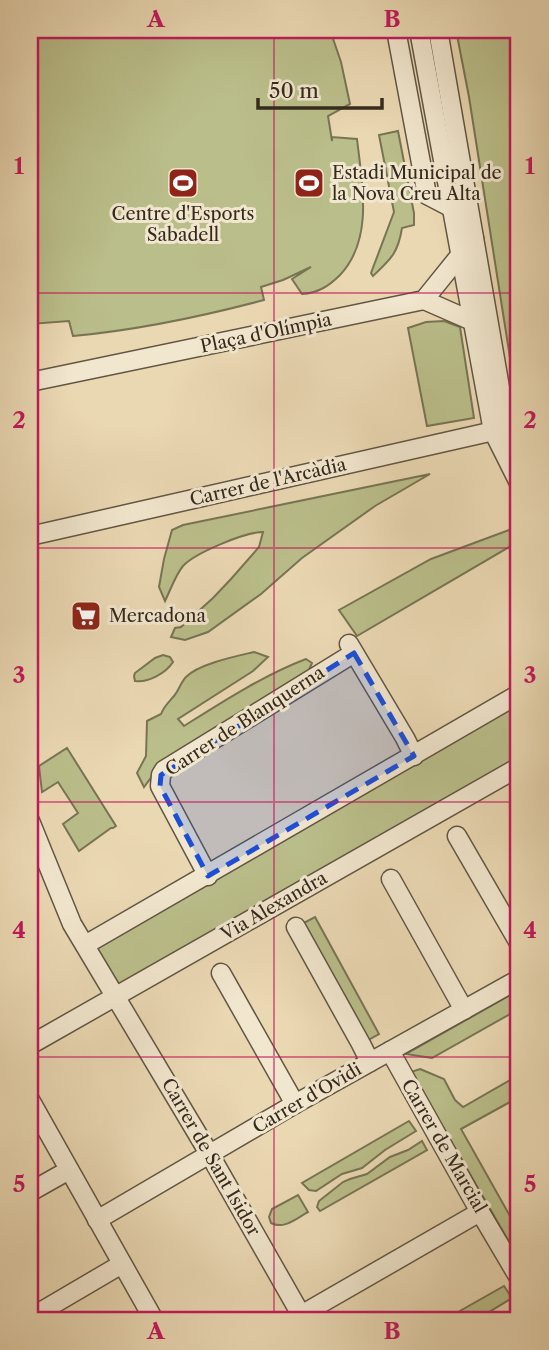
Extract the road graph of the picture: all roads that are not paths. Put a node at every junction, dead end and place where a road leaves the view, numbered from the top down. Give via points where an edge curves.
1 (396, 30) edge
2 (419, 30) edge
3 (438, 30) edge
4 (452, 208) junction
5 (474, 238) junction
6 (460, 256) junction
7 (424, 300) junction
8 (472, 321) junction
9 (30, 382) edge
10 (500, 429) junction
11 (519, 449) edge
12 (519, 483) edge
13 (30, 537) edge
14 (519, 694) edge
15 (414, 756) junction
16 (519, 767) edge
17 (30, 821) edge
18 (457, 836) dead end
19 (208, 876) junction
20 (391, 879) dead end
21 (296, 927) dead end
22 (519, 943) edge
23 (85, 945) junction
24 (222, 973) dead end
25 (519, 979) edge
26 (115, 996) junction
27 (464, 1010) junction
28 (30, 1045) edge
29 (390, 1051) junction
30 (370, 1062) junction
31 (30, 1100) edge
32 (295, 1104) junction
33 (210, 1154) junction
34 (69, 1170) junction
35 (30, 1192) edge
36 (480, 1212) junction
37 (97, 1220) junction
38 (122, 1264) junction
39 (519, 1278) edge
40 (302, 1317) edge
41 (30, 1318) edge
42 (155, 1320) edge

1 - 4 street via 427,195
2 - 4 street
3 - 5 street
4 - 6 street
5 - 6 street
5 - 10 street
6 - 7 street
6 - 8 street
7 - 8 street
7 - 9 street, Plaça d'Olímpia
8 - 10 street
10 - 11 street
10 - 12 street
10 - 13 street, Carrer de l'Arcàdia
14 - 15 street
15 - 19 street
15 - 19 street, Carrer de Blanquerna via 351,648 164,770 160,786
16 - 26 street, Via Alexandra
17 - 23 street, Carrer de Sant Isidor
18 - 22 street
19 - 23 street
20 - 27 street
21 - 30 street
23 - 26 street, Carrer de Sant Isidor
24 - 32 street
25 - 27 street, Carrer d'Ovidi
26 - 28 street, Via Alexandra
26 - 33 street, Carrer de Sant Isidor
27 - 29 street, Carrer d'Ovidi
29 - 30 street, Carrer d'Ovidi
29 - 36 street, Carrer de Marcial
30 - 32 street, Carrer d'Ovidi
31 - 34 street
32 - 33 street, Carrer d'Ovidi
33 - 37 street, Carrer d'Ovidi
33 - 40 street, Carrer de Sant Isidor
34 - 35 street
34 - 37 street
36 - 39 street, Carrer de Marcial
36 - 40 street
37 - 38 street
38 - 41 street
38 - 42 street

